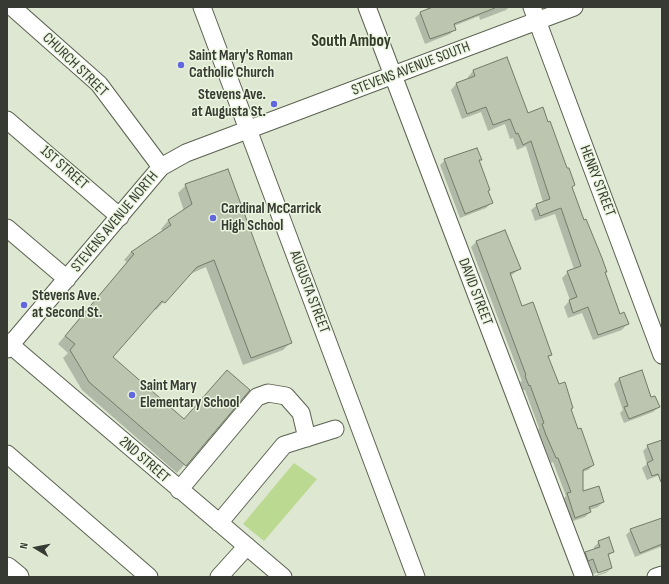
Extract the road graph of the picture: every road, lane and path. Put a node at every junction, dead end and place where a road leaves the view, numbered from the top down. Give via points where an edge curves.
1 (12, 7) edge
2 (202, 7) edge
3 (367, 7) edge
4 (574, 7) edge
5 (534, 14) edge
6 (392, 76) junction
7 (7, 120) edge
8 (248, 130) junction
9 (161, 167) junction
10 (120, 217) junction
11 (7, 228) edge
12 (67, 279) junction
13 (8, 345) edge
14 (662, 355) edge
15 (335, 430) dead end
16 (307, 438) junction
17 (7, 454) edge
18 (179, 490) junction
19 (219, 523) junction
20 (247, 546) junction
21 (7, 568) edge
22 (662, 575) edge
23 (18, 577) edge
24 (149, 577) edge
25 (219, 577) edge
26 (283, 577) edge
27 (416, 577) edge
28 (584, 577) edge
29 (656, 577) edge

1 - 9 street, CHURCH STREET via 99,84
2 - 8 street, AUGUSTA STREET
3 - 6 street, DAVID STREET
4 - 5 street, STEVENS AVENUE SOUTH
5 - 6 street, STEVENS AVENUE SOUTH
5 - 14 street, HENRY STREET
6 - 8 street, STEVENS AVENUE SOUTH
6 - 28 street, DAVID STREET
7 - 10 street, 1ST STREET
8 - 9 street, STEVENS AVENUE NORTH via 186,153
8 - 27 street, AUGUSTA STREET
9 - 10 street, STEVENS AVENUE NORTH
10 - 12 street, STEVENS AVENUE NORTH
11 - 12 street
12 - 13 street, STEVENS AVENUE NORTH
13 - 18 street, 2ND STREET
15 - 16 street
16 - 18 street via 301,414 286,396 268,393 257,397
16 - 19 street via 284,445
17 - 24 street
18 - 19 street, 2ND STREET
19 - 20 street, 2ND STREET
20 - 25 street
20 - 26 street, 2ND STREET
21 - 23 main road
22 - 29 street

